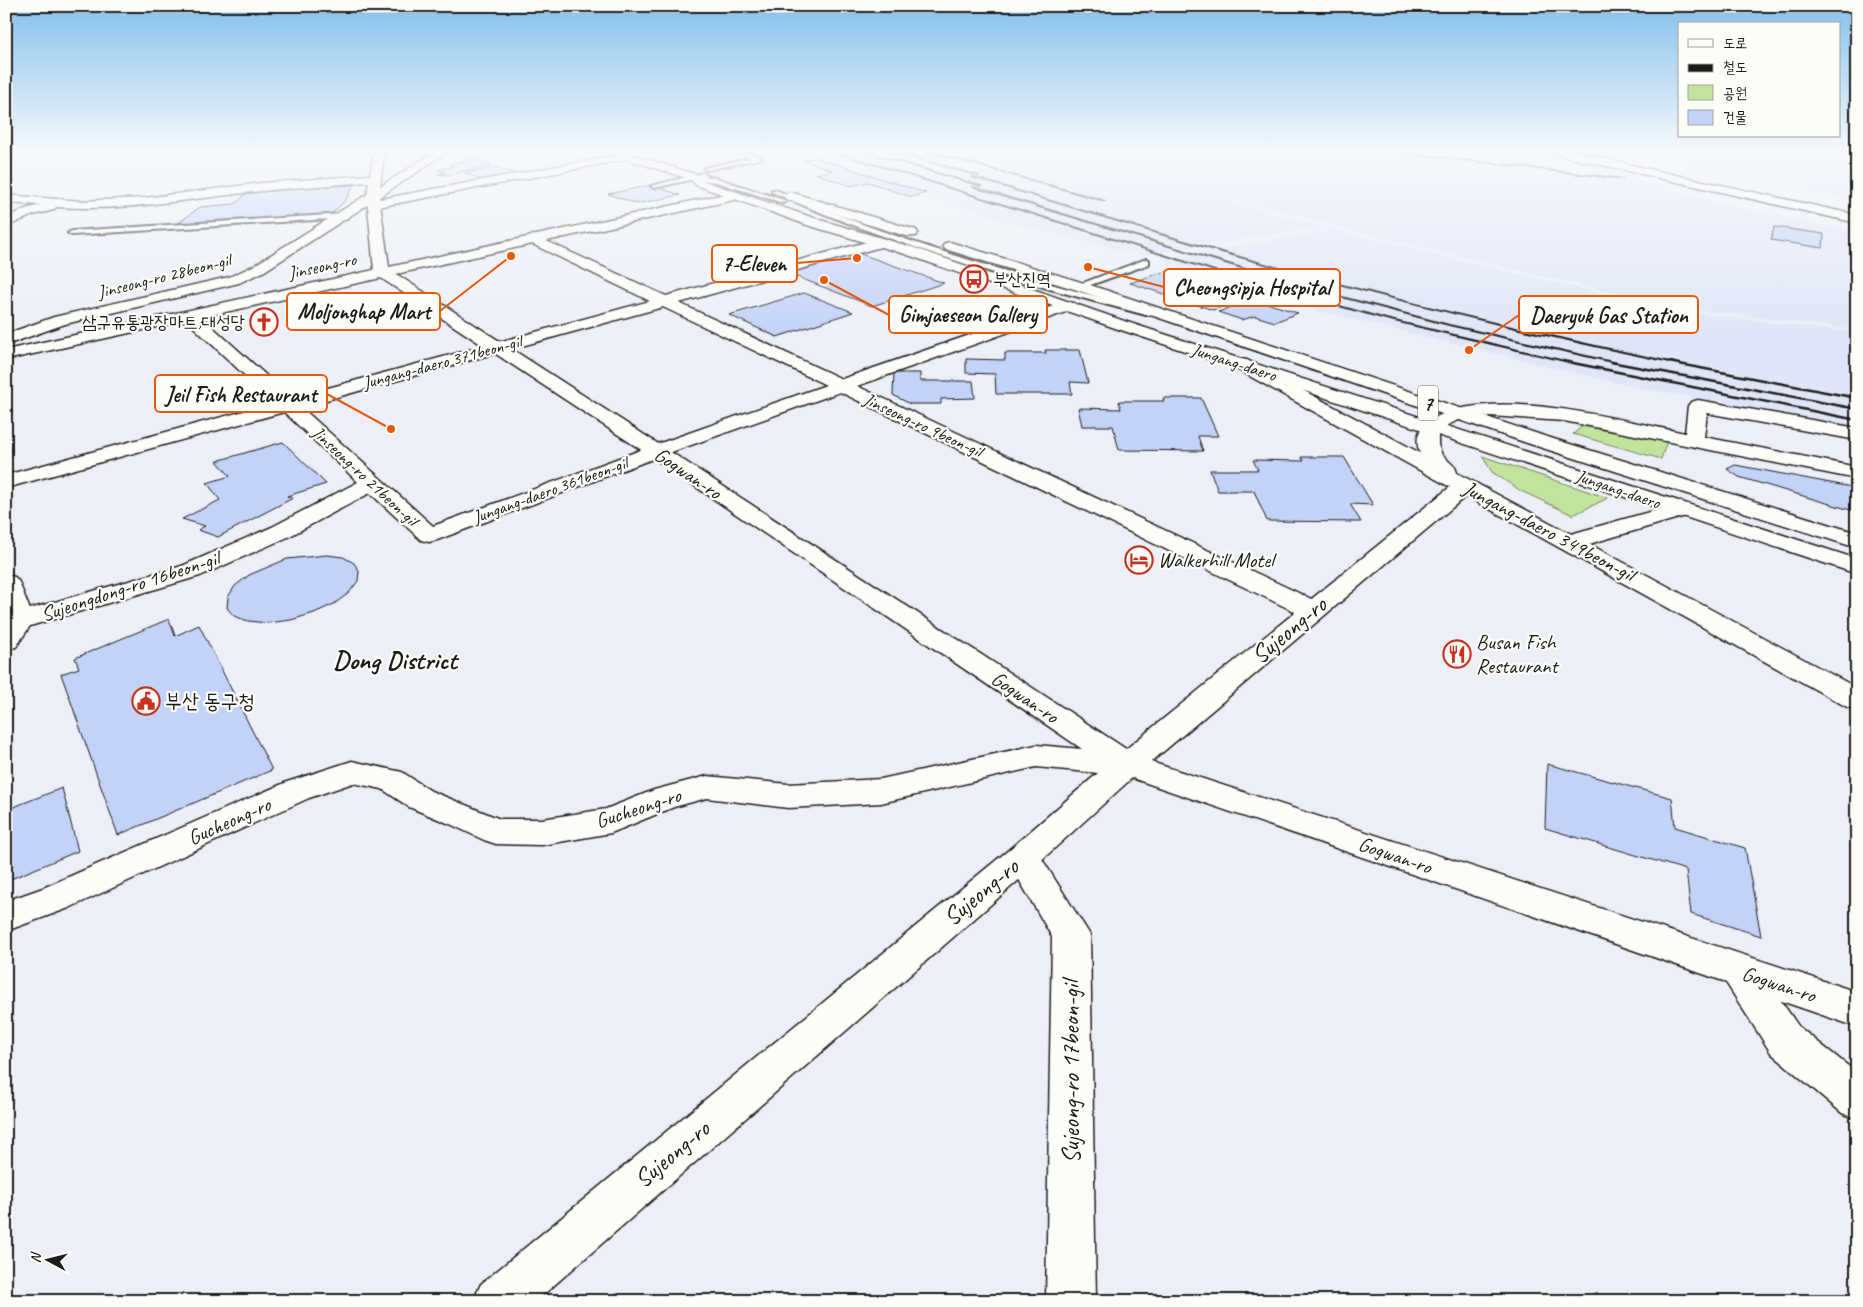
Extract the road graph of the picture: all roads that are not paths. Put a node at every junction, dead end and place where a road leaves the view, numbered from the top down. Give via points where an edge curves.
1 (27, 213) edge
2 (349, 213) edge
3 (375, 213) edge
4 (655, 213) edge
5 (786, 213) edge
6 (817, 213) edge
7 (826, 213) edge
8 (849, 213) edge
9 (1830, 213) edge
10 (344, 216) junction
11 (1857, 219) edge
12 (6, 223) edge
13 (72, 233) dead end
14 (533, 239) junction
15 (879, 243) junction
16 (910, 251) junction
17 (1146, 262) dead end
18 (382, 272) junction
19 (1079, 286) junction
20 (663, 301) junction
21 (1068, 306) junction
22 (190, 315) junction
23 (1190, 323) junction
24 (6, 340) edge
25 (496, 347) junction
26 (6, 355) edge
27 (1241, 364) junction
28 (842, 386) junction
29 (287, 404) junction
30 (1458, 413) junction
31 (1432, 426) junction
32 (1857, 434) edge
33 (1694, 440) junction
34 (656, 451) junction
35 (1857, 473) edge
36 (6, 482) edge
37 (372, 483) junction
38 (1464, 486) junction
39 (1681, 510) junction
40 (429, 535) joint
41 (1857, 541) edge
42 (1568, 542) junction
43 (1857, 567) edge
44 (6, 582) edge
45 (1313, 610) junction
46 (14, 631) edge
47 (1857, 700) edge
48 (1127, 765) junction
49 (1023, 857) junction
50 (6, 916) edge
51 (1737, 970) junction
52 (1857, 1010) edge
53 (1857, 1099) edge
54 (498, 1301) edge
55 (1071, 1301) edge

1 - 12 main road
2 - 10 main road, Jinseong-ro 28beon-gil
3 - 18 main road
4 - 14 main road, Jinseong-ro
5 - 15 main road, Jungang-daero / 7
6 - 16 lane
7 - 23 lane via 910,244 1053,288
8 - 19 main road, Jungang-daero / 7
9 - 11 main road
10 - 13 lane
10 - 24 main road, Jinseong-ro 28beon-gil via 258,269 234,280 60,320
14 - 18 main road, Jinseong-ro
14 - 20 main road, Jinseong-ro 9beon-gil
15 - 16 main road, Jungang-daero / 7
15 - 20 main road, Jungang-daero 371beon-gil
16 - 21 main road, Jungang-daero / 7
17 - 19 lane
18 - 22 main road, Jinseong-ro
18 - 25 main road, Gogwan-ro
19 - 23 main road, Jungang-daero / 7
20 - 25 main road, Jungang-daero 371beon-gil
20 - 28 main road, Jinseong-ro 9beon-gil
21 - 27 main road, Jungang-daero / 7
21 - 28 main road, Jungang-daero 361beon-gil
22 - 26 main road, Jinseong-ro
22 - 29 main road, Jinseong-ro 21beon-gil
23 - 30 main road, Jungang-daero / 7
25 - 29 main road, Jungang-daero 371beon-gil
25 - 34 main road, Gogwan-ro
27 - 31 main road, Jungang-daero / 7
27 - 38 main road, Jungang-daero 349beon-gil
28 - 34 main road, Jungang-daero 361beon-gil
28 - 45 main road, Jinseong-ro 9beon-gil
29 - 36 main road, Jungang-daero 371beon-gil
29 - 37 main road, Jinseong-ro 21beon-gil
30 - 31 main road
30 - 33 main road via 1489,410 1564,415
30 - 41 main road, Jungang-daero / 7
31 - 38 main road via 1426,434 1426,446 1440,467
31 - 39 main road, Jungang-daero / 7
32 - 33 main road via 1698,406
33 - 35 main road
34 - 40 main road, Jungang-daero 361beon-gil
34 - 48 main road, Gogwan-ro
37 - 40 main road, Jinseong-ro 21beon-gil
37 - 46 main road, Sujeongdong-ro 16beon-gil via 280,532 190,571
38 - 42 main road, Jungang-daero 349beon-gil
38 - 45 main road, Sujeong-ro
39 - 42 main road
39 - 43 main road, Jungang-daero / 7
42 - 47 main road, Jungang-daero 349beon-gil
44 - 46 main road
45 - 48 main road, Sujeong-ro
48 - 49 main road, Sujeong-ro
48 - 50 main road, Gucheong-ro via 1036,756 881,791 788,796 707,787 665,798 611,820 542,832 496,831 420,799 391,780 352,772 298,790 56,898
48 - 51 main road, Gogwan-ro
49 - 54 main road, Sujeong-ro
49 - 55 main road, Sujeong-ro 17beon-gil via 1071,935
51 - 52 main road, Gogwan-ro
51 - 53 main road via 1785,1040

